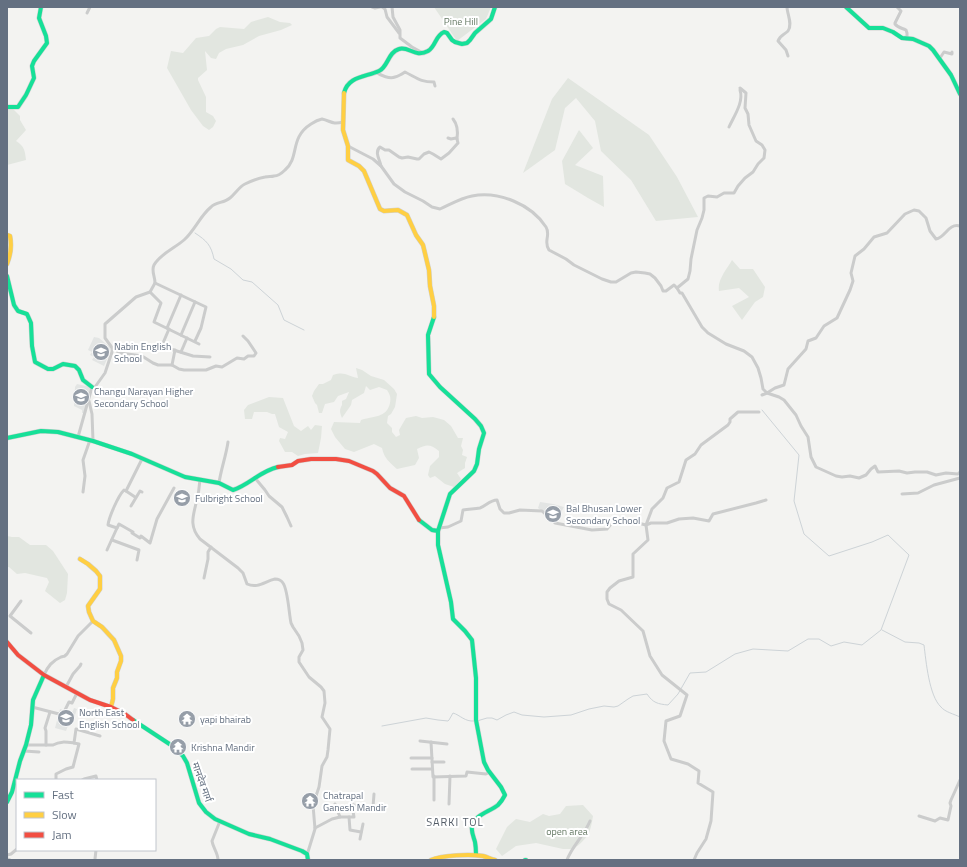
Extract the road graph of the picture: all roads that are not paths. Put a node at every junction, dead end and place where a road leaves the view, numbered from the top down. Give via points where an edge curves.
1 (41, 7) edge
2 (90, 7) edge
3 (372, 7) edge
4 (381, 7) edge
5 (392, 7) edge
6 (495, 7) edge
7 (787, 7) edge
8 (846, 7) edge
9 (897, 7) edge
10 (87, 13) dead end
11 (400, 35) junction
12 (906, 39) junction
13 (952, 52) dead end
14 (423, 53) junction
15 (788, 56) dead end
16 (940, 58) junction
17 (376, 72) junction
18 (435, 86) dead end
19 (960, 94) edge
20 (7, 106) edge
21 (453, 120) dead end
22 (343, 122) junction
23 (729, 127) dead end
24 (448, 138) dead end
25 (458, 140) junction
26 (348, 146) junction
27 (381, 166) junction
28 (960, 226) edge
29 (7, 234) edge
30 (7, 264) edge
31 (7, 276) edge
32 (155, 283) junction
33 (677, 288) junction
34 (150, 292) junction
35 (181, 295) junction
36 (195, 302) junction
37 (168, 328) junction
38 (181, 334) junction
39 (243, 336) dead end
40 (187, 338) junction
41 (195, 341) junction
42 (199, 344) dead end
43 (113, 349) junction
44 (175, 350) junction
45 (181, 352) junction
46 (210, 357) dead end
47 (172, 365) junction
48 (92, 387) junction
49 (767, 393) junction
50 (762, 394) dead end
51 (89, 400) junction
52 (759, 412) dead end
53 (78, 437) junction
54 (7, 438) edge
55 (91, 440) junction
56 (228, 442) dead end
57 (142, 459) junction
58 (960, 472) edge
59 (255, 478) junction
60 (960, 478) edge
61 (200, 480) junction
62 (219, 483) junction
63 (174, 488) dead end
64 (126, 491) junction
65 (83, 492) dead end
66 (142, 492) dead end
67 (902, 494) dead end
68 (135, 497) junction
69 (766, 500) dead end
70 (131, 506) dead end
71 (646, 525) junction
72 (291, 526) dead end
73 (117, 528) junction
74 (438, 530) junction
75 (112, 540) junction
76 (211, 547) junction
77 (108, 550) dead end
78 (80, 559) dead end
79 (137, 560) dead end
80 (204, 578) dead end
81 (21, 601) dead end
82 (93, 620) junction
83 (31, 633) dead end
84 (7, 642) edge
85 (81, 664) dead end
86 (44, 675) junction
87 (66, 687) junction
88 (76, 693) junction
89 (32, 707) junction
90 (111, 707) junction
91 (65, 710) dead end
92 (50, 712) junction
93 (59, 714) dead end
94 (100, 736) dead end
95 (420, 741) dead end
96 (431, 742) junction
97 (74, 743) junction
98 (447, 744) dead end
99 (26, 745) junction
100 (46, 745) junction
101 (24, 752) junction
102 (40, 752) dead end
103 (411, 758) dead end
104 (432, 760) junction
105 (444, 762) dead end
106 (412, 768) dead end
107 (432, 770) junction
108 (490, 772) junction
109 (434, 776) junction
110 (450, 776) junction
111 (16, 779) edge
112 (56, 779) edge
113 (84, 779) edge
114 (97, 779) edge
115 (960, 780) edge
116 (15, 786) edge
117 (374, 794) dead end
118 (352, 799) dead end
119 (434, 800) dead end
120 (7, 802) edge
121 (335, 804) dead end
122 (449, 804) dead end
123 (352, 805) junction
124 (373, 807) junction
125 (383, 807) dead end
126 (919, 816) dead end
127 (340, 817) junction
128 (349, 817) junction
129 (220, 821) junction
130 (590, 821) dead end
131 (363, 824) dead end
132 (315, 828) junction
133 (361, 832) junction
134 (360, 839) dead end
135 (16, 850) edge
136 (96, 851) edge
137 (7, 854) edge
138 (476, 855) junction
139 (307, 858) edge
140 (95, 859) dead end
141 (218, 860) edge
142 (431, 860) edge
143 (496, 860) edge
144 (567, 860) edge
145 (694, 860) edge

1 - 20 main road via 39,18 46,43 32,66 34,78 18,107
2 - 10 street
3 - 4 street
4 - 11 street via 385,9 387,17
5 - 11 street
6 - 14 main road via 491,19 468,42 460,44 453,41 445,32 440,34 433,46
7 - 15 street via 789,27 778,41
8 - 12 main road via 867,28 883,28
9 - 12 street via 901,11 895,24 906,30
11 - 14 street via 400,38
12 - 16 main road via 914,39 928,46
13 - 16 street via 944,52
14 - 17 main road via 416,54 404,48 399,49 391,53 381,70
16 - 19 main road
17 - 18 street via 392,78 406,73 420,81 434,82
17 - 22 main road via 351,81 346,87
21 - 25 street via 457,127
22 - 26 main road
22 - 32 street via 332,123 322,119 312,123 301,132 291,161 284,171 276,176 264,177 243,185 226,201 210,207 185,239 156,262 152,270
23 - 33 street via 740,103 740,88 746,93 745,108 749,125 756,141 765,150 764,158 734,193 704,198 704,210 697,230 688,279
24 - 25 street
25 - 27 street via 458,143 441,159 429,152 419,159 402,158 380,147 377,156
26 - 27 street
26 - 74 main road via 348,160 364,171 380,209 398,210 407,215 423,245 434,306 434,316 428,335 429,374 475,419 484,433 474,471 450,494
27 - 33 street via 394,184 432,207 440,209 463,198 483,195 507,198 520,204 539,218 547,228 546,242 551,252 602,279 616,282 631,272 642,272 655,278 663,291 674,285
28 - 49 street via 949,228 936,239 926,218 914,210 905,214 886,233 874,237 855,256 851,273 853,281 837,318 824,326 816,338 808,341 806,349 788,369 784,385
29 - 30 main road via 12,243
31 - 48 main road via 14,305 18,311 27,314 31,323 35,362 48,369 63,364 75,366 83,380
32 - 34 street
32 - 35 street
33 - 49 street via 708,333 752,356
34 - 37 street via 161,303 154,322
34 - 43 street via 136,297 105,324 105,338
35 - 36 street
35 - 37 street
36 - 38 street
36 - 41 street via 206,307
37 - 38 street
37 - 44 street via 163,345
38 - 40 street
39 - 47 street via 256,352 254,356 248,356 244,360 236,358 222,367 216,366 206,370 184,370
40 - 41 street
40 - 45 street
41 - 42 street
43 - 47 street via 120,353 142,356 153,363
43 - 48 street via 105,373
44 - 45 street
44 - 47 street
45 - 46 street
48 - 51 street
49 - 50 street
49 - 58 street via 784,400 796,415 808,437 811,457 816,467 836,476 859,478 866,476 875,466 878,472 926,472 936,475
51 - 53 street
51 - 55 street via 92,414
52 - 71 street via 738,412 730,419 728,425 701,445 695,454 686,460 679,482 667,488 663,498 652,509
53 - 54 main road via 41,431
53 - 55 main road
55 - 57 main road
55 - 65 street via 83,460
56 - 62 street
57 - 61 main road via 185,477
57 - 64 street
59 - 62 main road via 233,490
59 - 72 street via 269,496 282,507
59 - 74 main road via 274,468 292,465 298,460 350,460 374,471 388,486 404,496 419,521 432,530
60 - 67 street via 934,485 918,493
61 - 62 main road
61 - 76 street via 193,517 194,527 198,537
63 - 73 street via 157,520 150,543 119,524
64 - 68 street
64 - 73 street via 120,495 108,523
66 - 68 street
68 - 70 street
69 - 71 street via 712,514 709,521 693,518
71 - 74 street via 621,520 606,529 592,530 555,523 542,511 520,510 504,513 497,500 493,500 480,508 463,510 461,521
71 - 145 street via 648,540 633,554 633,577 619,581 610,588 606,599 643,631 650,656 662,675 687,695 680,716 666,721 664,741 671,759 688,764 699,771 698,783 713,792 711,821 706,839
73 - 75 street
74 - 108 main road via 438,545 453,619 473,642 476,720 483,757
75 - 77 street
75 - 79 street via 139,550
76 - 80 street
76 - 132 street via 238,568 247,584 251,586 275,579 283,582 292,627 300,636 302,643 303,650 299,662 324,692 322,717 330,729 328,750 313,806
78 - 82 main road via 100,576 100,589 88,606
81 - 83 street via 10,616
82 - 86 street via 78,636 65,656 49,664
82 - 90 main road via 114,640 121,656
84 - 86 main road, मानदेव मार्ग via 18,655
85 - 87 street
86 - 87 main road, मानदेव मार्ग
86 - 89 main road
87 - 88 main road, मानदेव मार्ग
88 - 90 main road, मानदेव मार्ग
88 - 91 street via 72,703 69,702
89 - 92 street
89 - 99 main road
90 - 129 main road, मानदेव मार्ग via 134,719 180,753 187,763 199,803 206,812
92 - 93 street
92 - 100 street via 46,728
94 - 97 street via 76,729
95 - 96 street
96 - 98 street
96 - 104 street
97 - 100 street
97 - 112 street via 79,744 73,767 56,774
99 - 100 street
99 - 101 main road
101 - 102 street
101 - 111 main road
103 - 104 street
104 - 105 street
104 - 107 street
106 - 107 street
107 - 109 street via 432,777
108 - 110 street via 467,772 466,776
108 - 138 main road via 504,789 505,795 496,807 480,816 472,825
109 - 110 street
109 - 119 street
110 - 122 street
113 - 114 street via 96,776
115 - 126 street via 950,803 948,820 940,818 935,821
116 - 120 main road
117 - 124 street
118 - 123 street
121 - 127 street
123 - 124 street
123 - 128 street via 354,817
124 - 125 street
127 - 128 street
127 - 132 street via 332,818
128 - 133 street via 350,830
129 - 139 main road, मानदेव मार्ग via 248,834 289,845 302,851
129 - 141 street via 212,841
130 - 144 street
131 - 133 street
132 - 139 street
133 - 134 street
135 - 137 street
136 - 140 street
138 - 142 main road
138 - 143 main road

